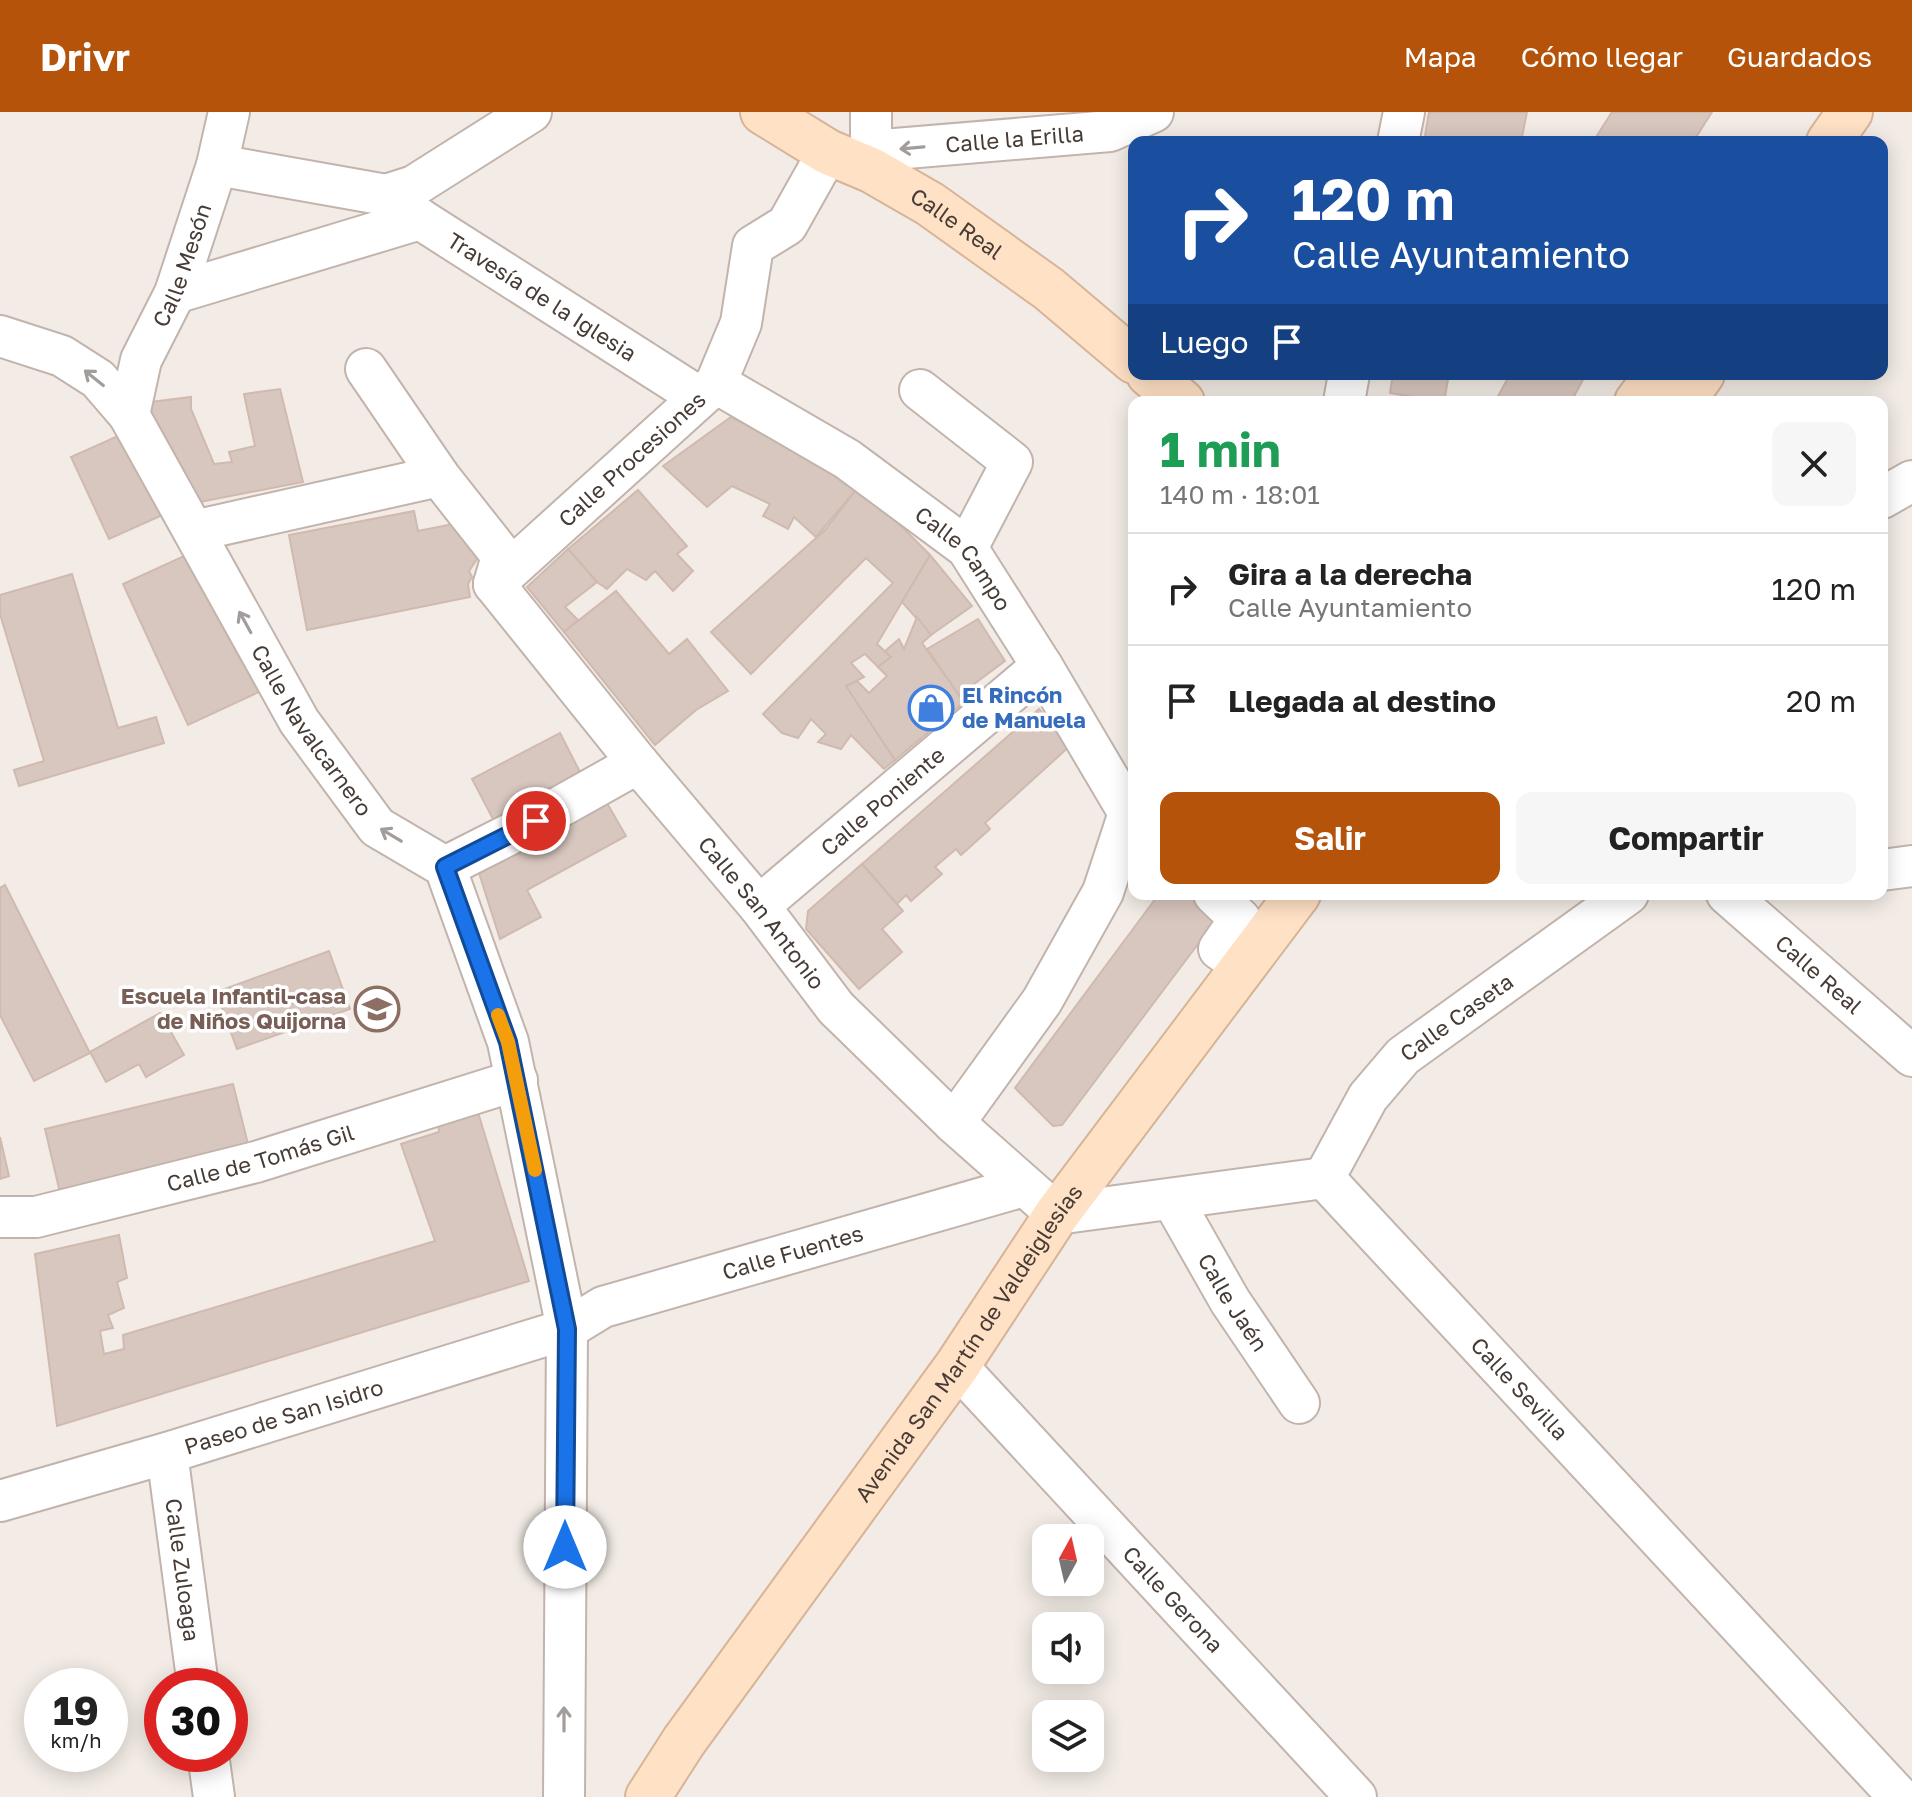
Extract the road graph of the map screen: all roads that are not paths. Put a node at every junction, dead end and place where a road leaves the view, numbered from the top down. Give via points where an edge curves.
1 (229, 112) edge
2 (763, 112) edge
3 (871, 112) edge
4 (1153, 112) edge
5 (1404, 112) edge
6 (1850, 112) edge
7 (1866, 112) edge
8 (521, 114) edge
9 (1399, 136) edge
10 (1833, 136) edge
11 (1855, 136) edge
12 (828, 152) junction
13 (871, 161) junction
14 (217, 165) junction
15 (386, 195) junction
16 (420, 219) junction
17 (175, 293) junction
18 (0, 336) edge
19 (1128, 356) edge
20 (366, 369) dead end
21 (1156, 380) edge
22 (708, 390) junction
23 (920, 390) dead end
24 (1175, 396) edge
25 (129, 415) junction
26 (439, 476) junction
27 (1912, 481) edge
28 (1888, 495) edge
29 (194, 531) junction
30 (967, 548) junction
31 (494, 584) junction
32 (1042, 666) junction
33 (638, 763) junction
34 (1128, 809) edge
35 (1128, 826) edge
36 (1912, 866) edge
37 (445, 867) junction
38 (1888, 869) edge
39 (1220, 900) edge
40 (1294, 900) edge
41 (1620, 900) edge
42 (1734, 900) edge
43 (759, 906) junction
44 (1245, 967) junction
45 (1912, 1056) edge
46 (517, 1080) junction
47 (954, 1123) junction
48 (1324, 1178) junction
49 (1024, 1186) junction
50 (1172, 1199) junction
51 (1057, 1214) junction
52 (0, 1217) edge
53 (567, 1329) junction
54 (957, 1366) junction
55 (1299, 1403) dead end
56 (167, 1453) junction
57 (0, 1501) edge
58 (196, 1668) edge
59 (211, 1772) edge
60 (214, 1797) edge
61 (564, 1797) edge
62 (648, 1797) edge
63 (1356, 1797) edge
64 (1899, 1797) edge

1 - 14 street, Calle Mesón
2 - 12 main road, Calle Real
3 - 13 street
4 -> 13 street, Calle la Erilla via 1110,131
5 - 9 street
6 - 10 main road
7 - 11 main road
8 - 15 street via 414,186
12 - 13 main road, Calle Real
12 - 22 street, Calle Procesiones via 787,225 753,246 741,323
13 - 19 main road, Calle Real via 1037,281
14 - 15 street
14 - 17 street, Calle Mesón
15 - 16 street, Travesía de la Iglesia
16 - 17 street
16 - 22 street, Travesía de la Iglesia
17 - 25 street, Calle Mesón via 141,360
25 -> 18 street, Calle Navalcarnero via 98,379 62,356
20 - 26 street
21 - 24 main road
22 - 30 street, Calle Campo via 847,459
22 - 31 street, Calle Procesiones
23 - 30 street via 1012,462
25 - 29 street, Calle Navalcarnero
26 - 29 street
26 - 31 street via 502,556
27 - 28 street
37 -> 29 street, Calle Navalcarnero via 377,827 299,721
30 - 32 street, Calle Campo
31 - 33 street, Calle San Antonio
32 - 34 street, Calle Campo
32 - 43 street, Calle Poniente
33 - 37 street
33 - 43 street, Calle San Antonio
35 - 47 street, Calle Campo via 1103,892 1042,1001
36 - 38 street
37 - 46 street
39 - 44 street via 1240,919 1219,949
40 - 44 main road, Avenida San Martín de Valdeiglesias
41 - 48 street, Calle Caseta via 1403,1056 1368,1097
42 - 45 street, Calle Real
43 - 47 street, Calle San Antonio via 836,1008
44 - 51 main road, Avenida San Martín de Valdeiglesias
46 - 52 street, Calle de Tomás Gil via 256,1162 36,1217
46 - 53 street
47 - 49 street, Calle San Antonio
48 - 50 street
48 - 64 street, Calle Sevilla
49 - 51 street, Calle San Antonio
49 - 53 street, Calle Fuentes via 603,1307
50 - 51 street
50 - 55 street, Calle Jaén via 1230,1301
51 - 54 main road, Avenida San Martín de Valdeiglesias
53 - 56 street, Paseo de San Isidro
61 -> 53 street
54 - 62 main road, Avenida San Martín de Valdeiglesias
54 - 63 street, Calle Gerona
56 - 57 street, Paseo de San Isidro
56 - 58 street, Calle Zuloaga
59 - 60 street

